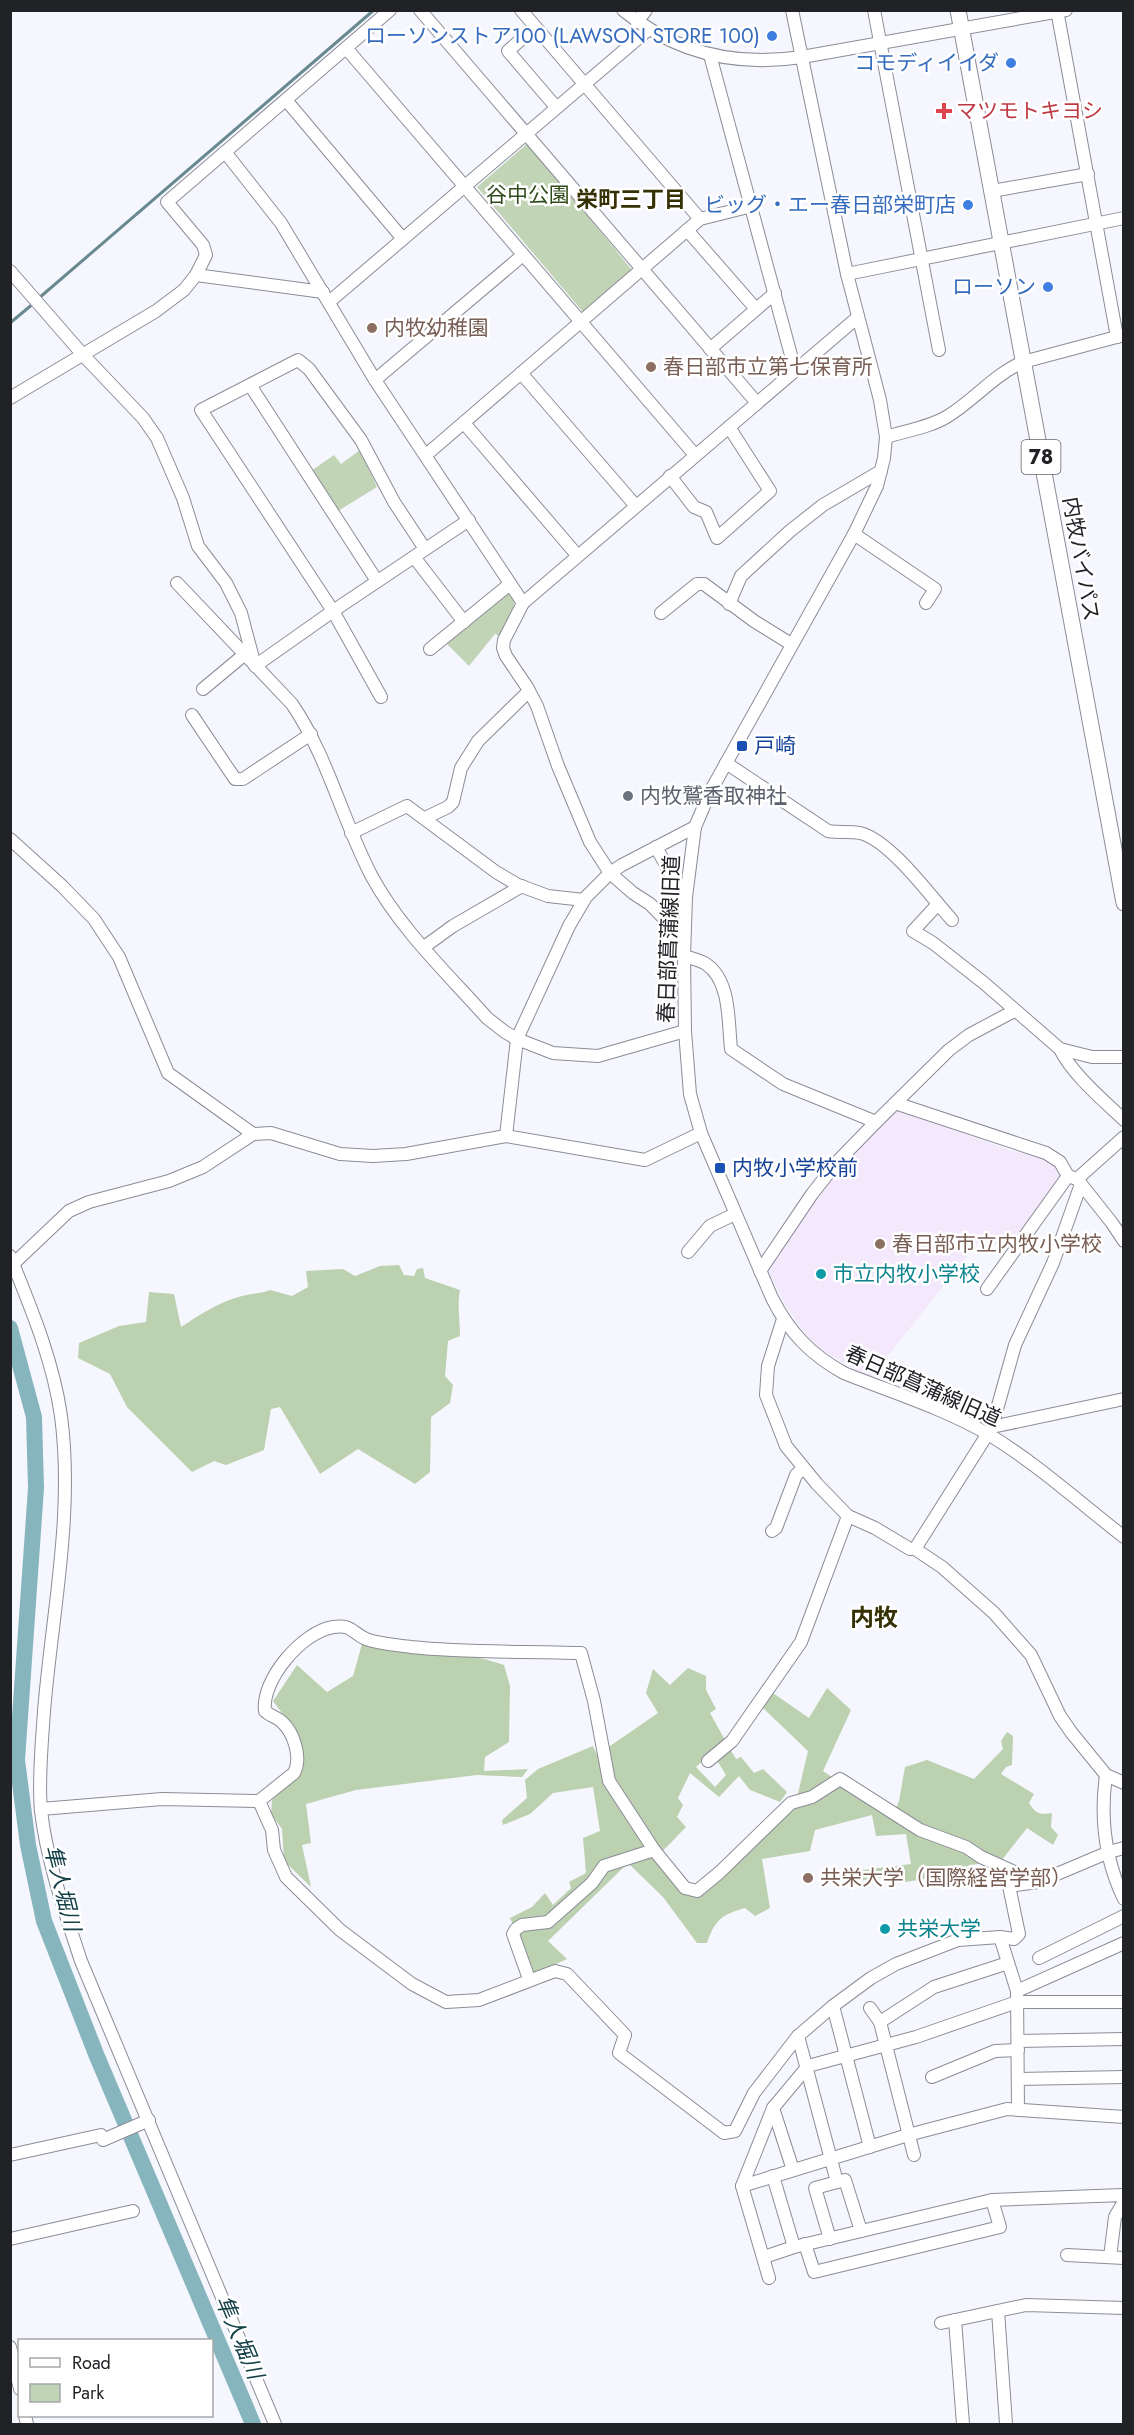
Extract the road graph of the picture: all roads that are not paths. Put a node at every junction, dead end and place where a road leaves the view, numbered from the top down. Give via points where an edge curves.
1 (390, 10) edge
2 (420, 10) edge
3 (521, 10) edge
4 (622, 10) edge
5 (646, 10) edge
6 (792, 10) edge
7 (874, 10) edge
8 (958, 10) edge
9 (1060, 11) edge
10 (643, 26) junction
11 (535, 27) junction
12 (961, 29) junction
13 (880, 43) junction
14 (346, 48) junction
15 (710, 55) junction
16 (802, 57) junction
17 (583, 84) junction
18 (286, 100) junction
19 (556, 107) junction
20 (526, 133) junction
21 (225, 152) junction
22 (1088, 174) junction
23 (465, 187) junction
24 (992, 191) junction
25 (752, 206) junction
26 (1124, 218) edge
27 (700, 219) junction
28 (1096, 224) junction
29 (687, 230) junction
30 (404, 239) junction
31 (1001, 244) junction
32 (523, 255) junction
33 (921, 259) junction
34 (641, 269) junction
35 (10, 271) edge
36 (847, 274) junction
37 (196, 275) junction
38 (775, 293) junction
39 (326, 297) junction
40 (756, 309) junction
41 (858, 317) junction
42 (581, 321) junction
43 (1120, 336) edge
44 (710, 349) junction
45 (939, 350) dead end
46 (84, 356) junction
47 (1023, 362) junction
48 (795, 370) junction
49 (521, 373) junction
50 (375, 380) junction
51 (250, 386) junction
52 (10, 398) edge
53 (757, 403) junction
54 (464, 423) junction
55 (729, 427) junction
56 (886, 437) junction
57 (426, 455) junction
58 (695, 455) junction
59 (881, 471) junction
60 (670, 476) junction
61 (635, 505) junction
62 (469, 520) junction
63 (854, 534) junction
64 (420, 553) junction
65 (577, 555) junction
66 (378, 581) junction
67 (177, 582) dead end
68 (510, 584) junction
69 (523, 603) junction
70 (926, 603) dead end
71 (729, 604) junction
72 (333, 611) junction
73 (661, 613) dead end
74 (464, 622) junction
75 (791, 644) junction
76 (430, 649) dead end
77 (245, 654) junction
78 (255, 666) junction
79 (203, 689) dead end
80 (529, 691) junction
81 (381, 697) dead end
82 (192, 715) dead end
83 (311, 734) junction
84 (726, 763) junction
85 (425, 818) junction
86 (695, 827) junction
87 (351, 833) junction
88 (10, 839) edge
89 (656, 847) junction
90 (610, 873) junction
91 (522, 886) junction
92 (686, 897) junction
93 (584, 900) junction
94 (1124, 903) edge
95 (938, 904) junction
96 (952, 920) dead end
97 (684, 939) junction
98 (424, 947) junction
99 (684, 956) junction
100 (1014, 1011) junction
101 (685, 1030) junction
102 (517, 1039) junction
103 (1060, 1048) junction
104 (1124, 1057) edge
105 (895, 1103) junction
106 (1124, 1120) edge
107 (876, 1122) junction
108 (701, 1133) junction
109 (253, 1134) junction
110 (506, 1136) junction
111 (1124, 1137) edge
112 (1075, 1180) junction
113 (735, 1214) junction
114 (1124, 1241) edge
115 (688, 1252) dead end
116 (12, 1262) edge
117 (760, 1271) junction
118 (987, 1289) dead end
119 (783, 1319) junction
120 (1124, 1399) edge
121 (990, 1431) junction
122 (803, 1468) junction
123 (848, 1516) junction
124 (772, 1531) dead end
125 (1124, 1537) edge
126 (915, 1549) junction
127 (708, 1761) dead end
128 (1106, 1775) junction
129 (1124, 1783) edge
130 (259, 1801) junction
131 (41, 1809) junction
132 (1124, 1848) edge
133 (654, 1850) junction
134 (1108, 1852) junction
135 (1010, 1886) junction
136 (1124, 1899) edge
137 (1124, 1916) edge
138 (1000, 1937) junction
139 (1124, 1943) edge
140 (1039, 1958) dead end
141 (1008, 1964) junction
142 (529, 1979) junction
143 (1017, 1997) junction
144 (1124, 2002) edge
145 (833, 2006) junction
146 (870, 2008) dead end
147 (880, 2022) junction
148 (798, 2036) junction
149 (1124, 2039) edge
150 (885, 2045) junction
151 (1018, 2045) junction
152 (846, 2055) junction
153 (808, 2066) junction
154 (932, 2077) dead end
155 (1124, 2077) edge
156 (1018, 2079) junction
157 (773, 2108) junction
158 (1018, 2110) junction
159 (1124, 2117) edge
160 (149, 2120) junction
161 (908, 2135) junction
162 (870, 2147) junction
163 (10, 2155) edge
164 (914, 2155) dead end
165 (830, 2159) junction
166 (793, 2170) junction
167 (773, 2176) junction
168 (837, 2182) junction
169 (742, 2186) junction
170 (1123, 2193) edge
171 (992, 2200) junction
172 (133, 2211) dead end
173 (861, 2231) junction
174 (830, 2238) junction
175 (10, 2239) edge
176 (800, 2246) junction
177 (1067, 2255) dead end
178 (764, 2257) junction
179 (1110, 2257) junction
180 (1124, 2258) edge
181 (770, 2278) dead end
182 (1124, 2308) edge
183 (998, 2311) junction
184 (955, 2320) junction
185 (941, 2323) dead end
186 (10, 2347) edge
187 (18, 2381) edge
188 (275, 2424) edge
189 (963, 2424) edge
190 (1006, 2424) edge

1 - 14 street
2 - 20 street
3 - 11 street
4 - 10 street
5 - 10 street
6 - 16 street, 春日部菖蒲線旧道
7 - 13 street
8 - 12 main road, 内牧バイパス / 78
9 - 12 street
9 - 22 street
10 - 15 street via 676,44
10 - 17 street
11 - 17 street
11 - 19 street via 508,51
12 - 13 street
12 - 24 main road, 内牧バイパス / 78
13 - 16 street
13 - 33 street
14 - 18 street
14 - 23 street
15 - 16 street via 762,61
15 - 25 street
16 - 36 street, 春日部菖蒲線旧道
17 - 19 street
17 - 27 street
18 - 21 street
18 - 30 street
19 - 20 street
20 - 23 street
20 - 34 street
21 - 37 street via 167,202 202,244 206,255
21 - 39 street via 281,224
22 - 24 street
22 - 28 street
23 - 30 street
23 - 32 street
24 - 31 main road, 内牧バイパス / 78
25 - 27 street
25 - 38 street
26 - 28 street
27 - 29 street
28 - 31 street
28 - 43 street
29 - 34 street
29 - 40 street
30 - 39 street
31 - 33 street
31 - 47 main road, 内牧バイパス / 78
32 - 42 street
32 - 50 street
33 - 36 street
33 - 45 street
34 - 42 street
34 - 44 street
35 - 46 street
36 - 41 street, 春日部菖蒲線旧道
37 - 39 street
37 - 46 street via 184,290 156,311
38 - 40 street
38 - 48 street
39 - 50 street
40 - 44 street
41 - 48 street
41 - 56 street, 春日部菖蒲線旧道
42 - 49 street
42 - 58 street
43 - 47 street
44 - 53 street
46 - 52 street
46 - 78 street via 157,438 183,498 198,546 226,583 241,613
47 - 56 street via 945,418
47 - 94 main road, 内牧バイパス / 78
48 - 53 street
49 - 54 street
49 - 61 street
50 - 57 street
51 - 64 street via 298,360 309,369 362,440
51 - 66 street
51 - 72 street via 201,410
53 - 55 street
54 - 57 street
54 - 65 street
55 - 58 street
55 - 60 street via 770,491 717,538 706,512 694,507
56 - 59 street, 春日部菖蒲線旧道
57 - 62 street
58 - 60 street
59 - 63 street, 春日部菖蒲線旧道
59 - 71 street via 823,505 790,531 741,576
60 - 61 street
61 - 65 street
62 - 64 street
62 - 68 street
63 - 70 street via 935,589
63 - 75 street, 春日部菖蒲線旧道
64 - 66 street
64 - 74 street
65 - 69 street
66 - 72 street
67 - 77 street
68 - 69 street
68 - 74 street
69 - 80 street via 503,648
71 - 73 street via 704,584 697,584
71 - 75 street
72 - 78 street
72 - 81 street
74 - 76 street
75 - 84 street, 春日部菖蒲線旧道
77 - 78 street
77 - 79 street
78 - 83 street via 292,704
80 - 85 street via 478,741 461,768 453,802
80 - 90 street via 577,813
82 - 83 street via 235,779 243,779
83 - 87 street
84 - 86 street, 春日部菖蒲線旧道
84 - 95 street via 828,831 859,832 873,838 896,857
85 - 87 street via 407,806
85 - 91 street via 496,872
86 - 89 street
86 - 92 street, 春日部菖蒲線旧道
87 - 98 street via 390,906
88 - 109 street via 94,919 119,957 168,1073
89 - 90 street
89 - 92 street
90 - 93 street
90 - 97 street via 650,904
91 - 93 street via 548,896
91 - 98 street
92 - 97 street, 春日部菖蒲線旧道
93 - 102 street
95 - 96 street
95 - 100 street via 913,931 950,956
97 - 99 street, 春日部菖蒲線旧道
98 - 102 street via 487,1018
99 - 101 street, 春日部菖蒲線旧道
99 - 107 street via 704,962 723,984 731,1049 783,1084
100 - 103 street
100 - 105 street via 949,1050
101 - 102 street via 598,1056 553,1053
101 - 108 street, 春日部菖蒲線旧道 via 690,1094
102 - 110 street
103 - 104 street via 1092,1057
103 - 106 street via 1078,1074
105 - 107 street
105 - 112 street via 1046,1153
107 - 117 street via 825,1177
108 - 110 street via 645,1160
108 - 113 street, 春日部菖蒲線旧道
109 - 110 street via 271,1133 340,1154 373,1156
109 - 116 street via 203,1167 69,1211
111 - 112 street
112 - 114 street
112 - 118 street
112 - 121 street via 1053,1263 1015,1346
113 - 115 street via 710,1226
113 - 117 street, 春日部菖蒲線旧道
116 - 131 street via 50,1363 61,1415 64,1461 64,1510 42,1735
117 - 119 street, 春日部菖蒲線旧道
119 - 121 street, 春日部菖蒲線旧道 via 801,1342 828,1364
119 - 122 street via 768,1366 766,1395 786,1446
120 - 121 street
121 - 125 street, 春日部菖蒲線旧道
121 - 126 street
122 - 123 street
122 - 124 street via 796,1475
123 - 126 street
123 - 127 street via 801,1642 732,1741
126 - 128 street via 975,1595 1031,1655 1060,1716
128 - 129 street
128 - 134 street via 1102,1803
130 - 131 street via 162,1799
130 - 133 street via 297,1767 294,1740 281,1721 266,1711 267,1693 279,1667 320,1632 347,1627 369,1640 410,1647 582,1653 609,1781
130 - 142 street via 286,1877 340,1930 412,1984 447,2002 479,2000
131 - 160 street via 57,1884 81,1961
132 - 134 street
133 - 135 street via 686,1888 697,1891 791,1803 812,1797 840,1779 920,1830 966,1847 1012,1871
133 - 142 street via 604,1866 592,1883 548,1922 516,1929 513,1934
134 - 135 street via 1038,1882
134 - 136 street
135 - 138 street via 1019,1934 1014,1939
137 - 140 street
138 - 141 street
138 - 145 street via 958,1940 926,1951 872,1978
139 - 143 street
141 - 143 street
141 - 147 street via 934,1987
142 - 148 street via 555,1971 567,1974 625,2035 618,2053 724,2133 735,2131 754,2093
143 - 144 street
143 - 150 street
143 - 151 street
145 - 148 street
145 - 152 street
146 - 147 street
147 - 150 street
148 - 153 street
149 - 151 street
150 - 152 street
150 - 161 street
151 - 154 street
151 - 156 street
152 - 153 street
152 - 162 street
153 - 157 street
153 - 165 street
155 - 156 street
156 - 158 street
157 - 166 street
157 - 169 street
158 - 159 street
158 - 161 street via 1007,2109
160 - 163 street via 102,2138
160 - 188 street
161 - 162 street
161 - 164 street
162 - 165 street
165 - 166 street
165 - 168 street
166 - 167 street
167 - 169 street
167 - 176 street
168 - 173 street via 845,2180
168 - 174 street via 815,2188
169 - 178 street
170 - 171 street
170 - 179 street via 1123,2204 1115,2217
171 - 173 street
171 - 176 street via 1000,2228 814,2272
172 - 175 street
173 - 174 street
174 - 176 street
176 - 178 street
177 - 179 street
178 - 181 street
179 - 180 street
182 - 183 street via 1026,2305
183 - 184 street
183 - 190 street
184 - 185 street
184 - 189 street
186 - 187 street

